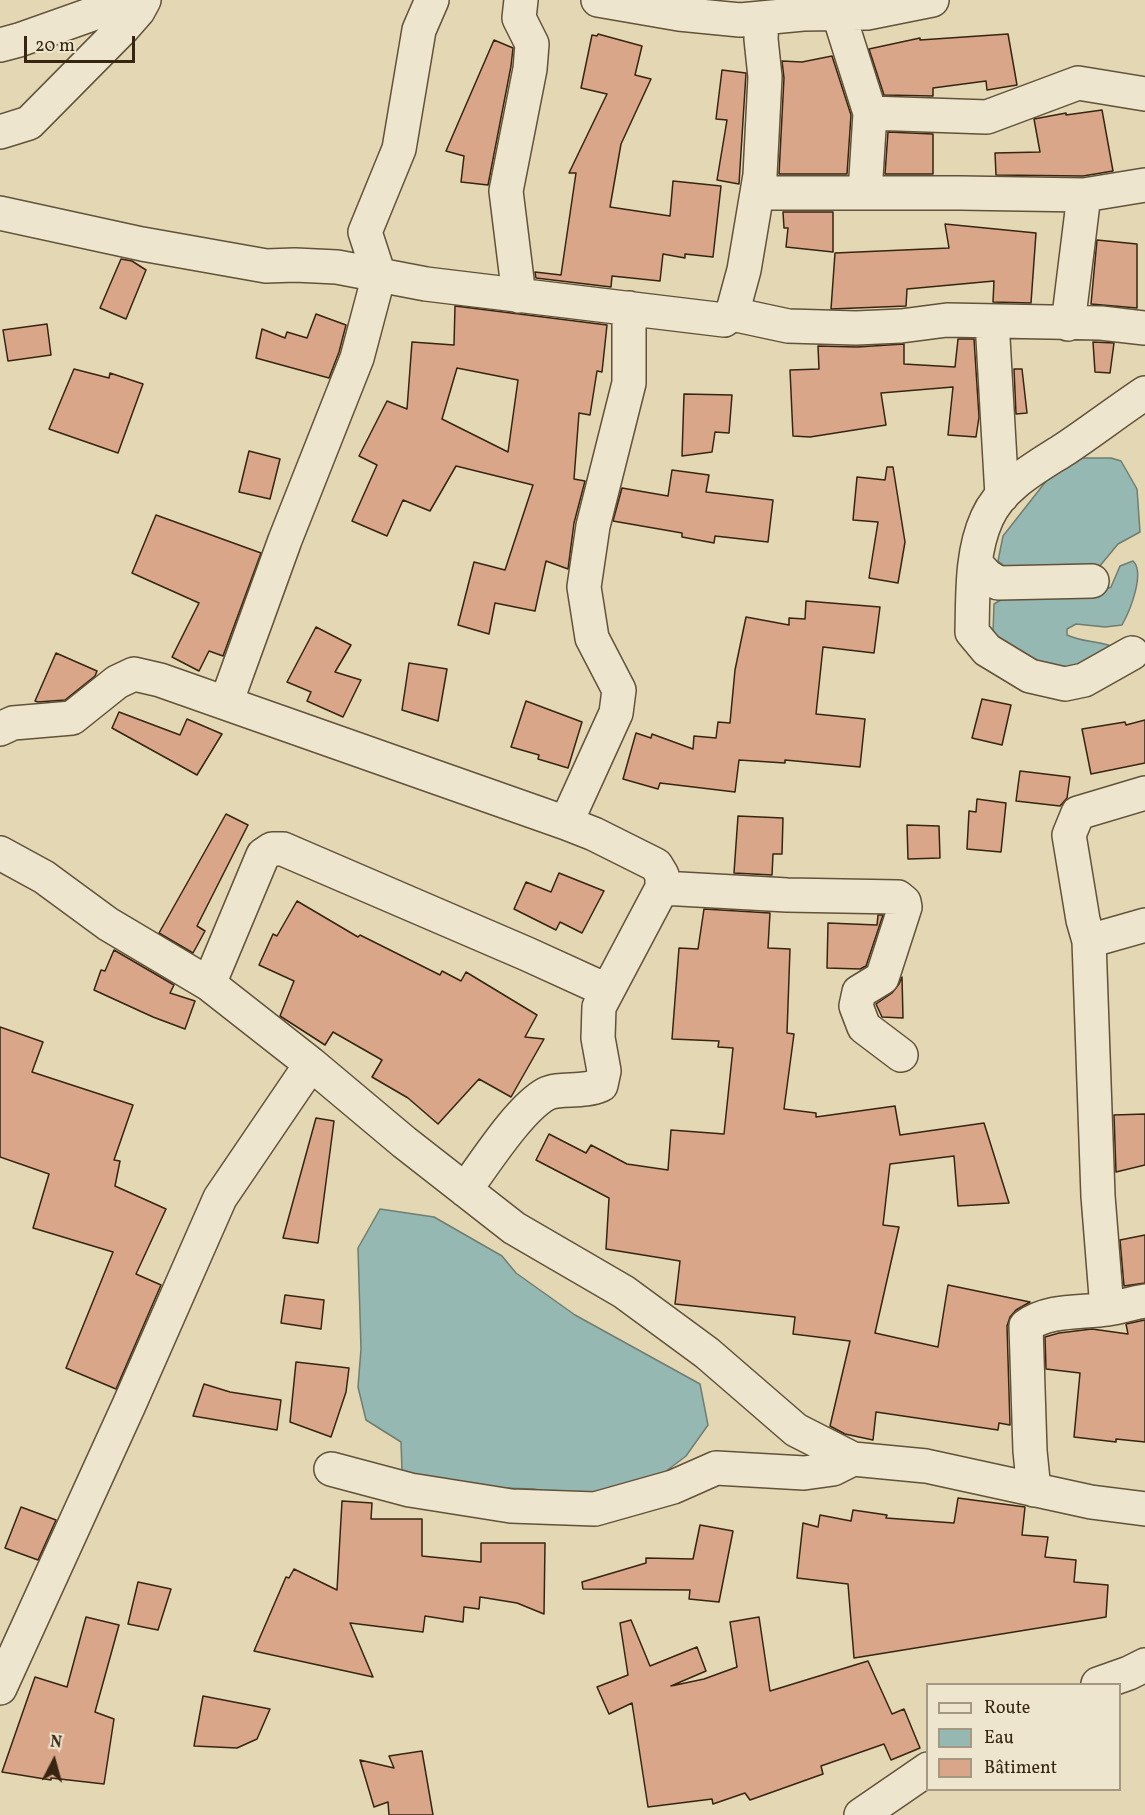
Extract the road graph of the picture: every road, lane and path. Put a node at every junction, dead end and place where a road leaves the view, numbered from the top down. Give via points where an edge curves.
1 (132, 0) edge
2 (144, 0) edge
3 (432, 0) edge
4 (521, 0) edge
5 (932, 0) edge
6 (608, 1) edge
7 (858, 9) edge
8 (749, 13) edge
9 (0, 45) edge
10 (1145, 94) edge
11 (870, 112) junction
12 (0, 132) edge
13 (1145, 185) edge
14 (757, 193) junction
15 (864, 193) junction
16 (1084, 195) junction
17 (0, 213) edge
18 (379, 275) junction
19 (519, 296) junction
20 (630, 308) junction
21 (732, 314) junction
22 (992, 321) junction
23 (1068, 324) junction
24 (1145, 328) edge
25 (1145, 393) edge
26 (1002, 496) junction
27 (976, 564) junction
28 (1092, 581) dead end
29 (1132, 653) dead end
30 (226, 703) junction
31 (0, 729) edge
32 (1145, 793) edge
33 (566, 823) junction
34 (0, 852) edge
35 (662, 888) junction
36 (1145, 925) edge
37 (1089, 941) junction
38 (209, 984) junction
39 (606, 990) junction
40 (901, 1055) dead end
41 (311, 1064) junction
42 (465, 1190) junction
43 (1145, 1301) edge
44 (1107, 1309) junction
45 (853, 1459) junction
46 (331, 1469) dead end
47 (1034, 1490) junction
48 (1145, 1509) edge
49 (1145, 1665) edge
50 (1101, 1683) edge
51 (0, 1688) edge
52 (926, 1770) edge
53 (861, 1815) edge

1 - 9 street
2 - 12 street via 124,27 29,123
3 - 18 street via 419,30 399,148 365,232
4 - 19 street via 519,18 532,44 506,191
5 - 7 street
6 - 8 street via 679,14
7 - 8 street
7 - 11 street
8 - 14 street via 761,39 765,77
10 - 11 street via 1078,83 987,117
11 - 15 street
13 - 16 street
14 - 15 street
14 - 21 street
15 - 16 street
16 - 23 street
17 - 18 street via 266,267 337,267
18 - 19 street
18 - 30 street via 357,358
19 - 20 street
20 - 21 street via 724,320
20 - 33 street via 629,383 593,526 584,587 592,638 619,690 616,713
21 - 22 street via 788,326 856,328 947,320
22 - 23 street
22 - 26 street
23 - 24 street
25 - 26 street via 1036,466
26 - 27 street via 987,517 978,542
27 - 28 street via 998,583
27 - 29 street via 972,632 987,650 1030,676 1065,684 1084,680
30 - 31 street via 134,674 117,682 72,717 13,723
30 - 33 street
32 - 37 street via 1078,813 1069,835
33 - 35 street via 656,865 662,875
34 - 38 street via 44,877 108,924
35 - 39 street
35 - 40 street via 898,897 905,907 882,978 859,992 856,1006 864,1027
36 - 37 street
37 - 44 street via 1098,1196
38 - 39 street via 263,855 272,849 283,849
38 - 41 street
39 - 42 street via 599,1007 598,1038 604,1071 601,1085 591,1090 548,1093 541,1098 526,1110
41 - 42 street
41 - 51 street via 220,1198
42 - 45 street via 514,1228 624,1292 707,1353 796,1430
43 - 44 street
44 - 47 street via 1051,1315 1026,1326
45 - 46 street via 833,1469 804,1473 717,1468 673,1487 595,1509 511,1506 410,1490
45 - 47 street via 926,1466
47 - 48 street
49 - 50 street
52 - 53 street

